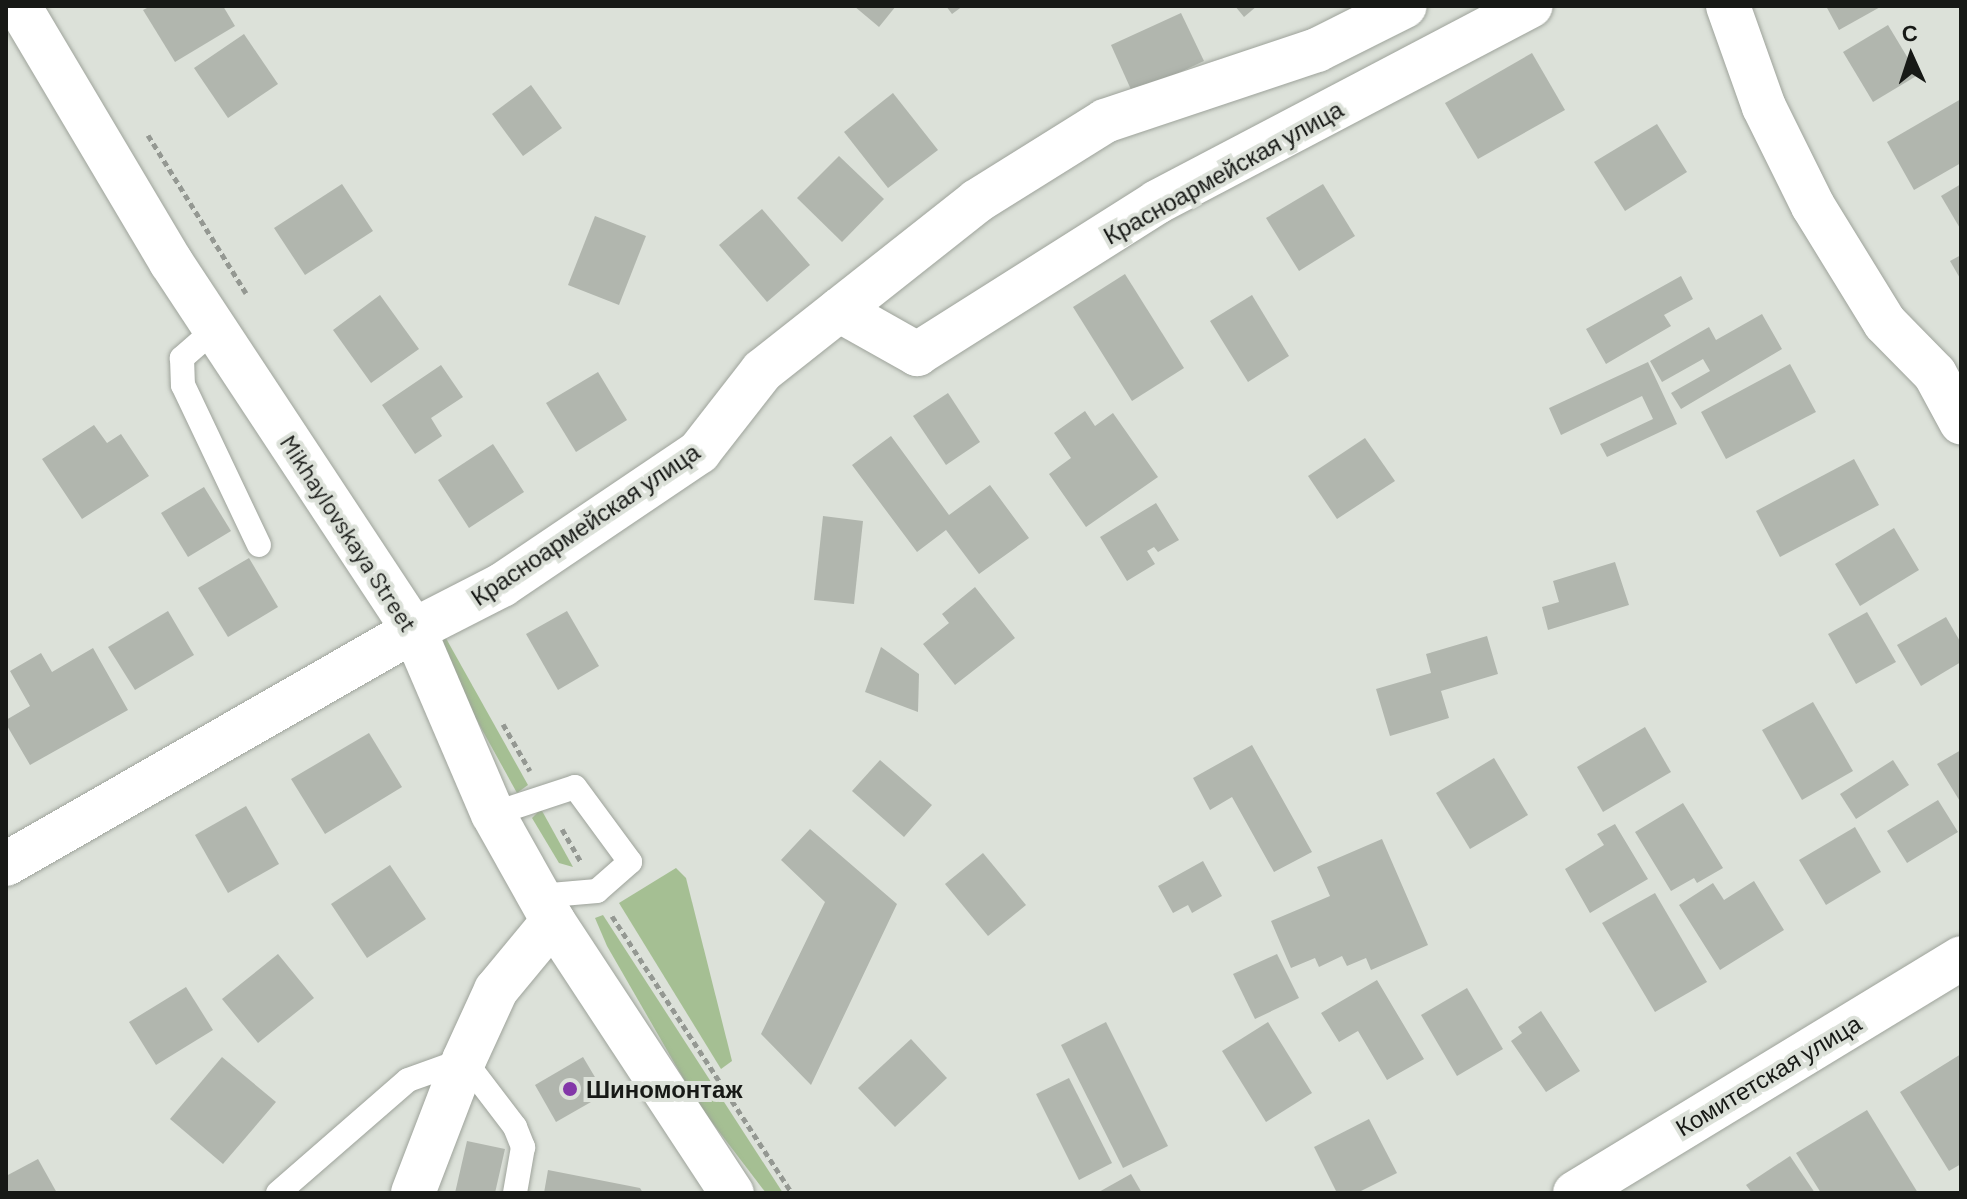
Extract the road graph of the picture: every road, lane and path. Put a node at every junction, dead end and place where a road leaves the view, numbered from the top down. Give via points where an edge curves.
1 (19, 6) edge
2 (1405, 6) edge
3 (1531, 6) edge
4 (1728, 6) edge
5 (839, 310) junction
6 (214, 330) junction
7 (1961, 422) edge
8 (259, 545) dead end
9 (414, 630) junction
10 (493, 814) junction
11 (6, 864) edge
12 (546, 908) junction
13 (1961, 958) edge
14 (464, 1060) junction
15 (278, 1193) edge
16 (413, 1193) edge
17 (515, 1193) edge
18 (732, 1193) edge
19 (1575, 1193) edge

1 - 6 street, Mikhaylovskaya Street
2 - 5 street, Красноармейская улица via 1317,50 1105,121 977,201
3 - 5 street, Красноармейская улица via 1157,202 917,354
4 - 7 street via 1764,107 1813,206 1885,323 1935,374
5 - 9 street, Красноармейская улица via 762,371 699,452 502,585
6 - 8 lane via 182,358 183,385
6 - 9 street, Mikhaylovskaya Street
9 - 10 street, Mikhaylovskaya Street
9 - 11 street, Красноармейская улица
10 - 12 street, Mikhaylovskaya Street
10 - 12 lane via 575,787 630,862 597,891
12 - 14 street via 496,990
12 - 18 street, Mikhaylovskaya Street
13 - 19 street, Комитетская улица
14 - 15 lane via 408,1080
14 - 16 street
14 - 17 lane via 515,1127 523,1147

